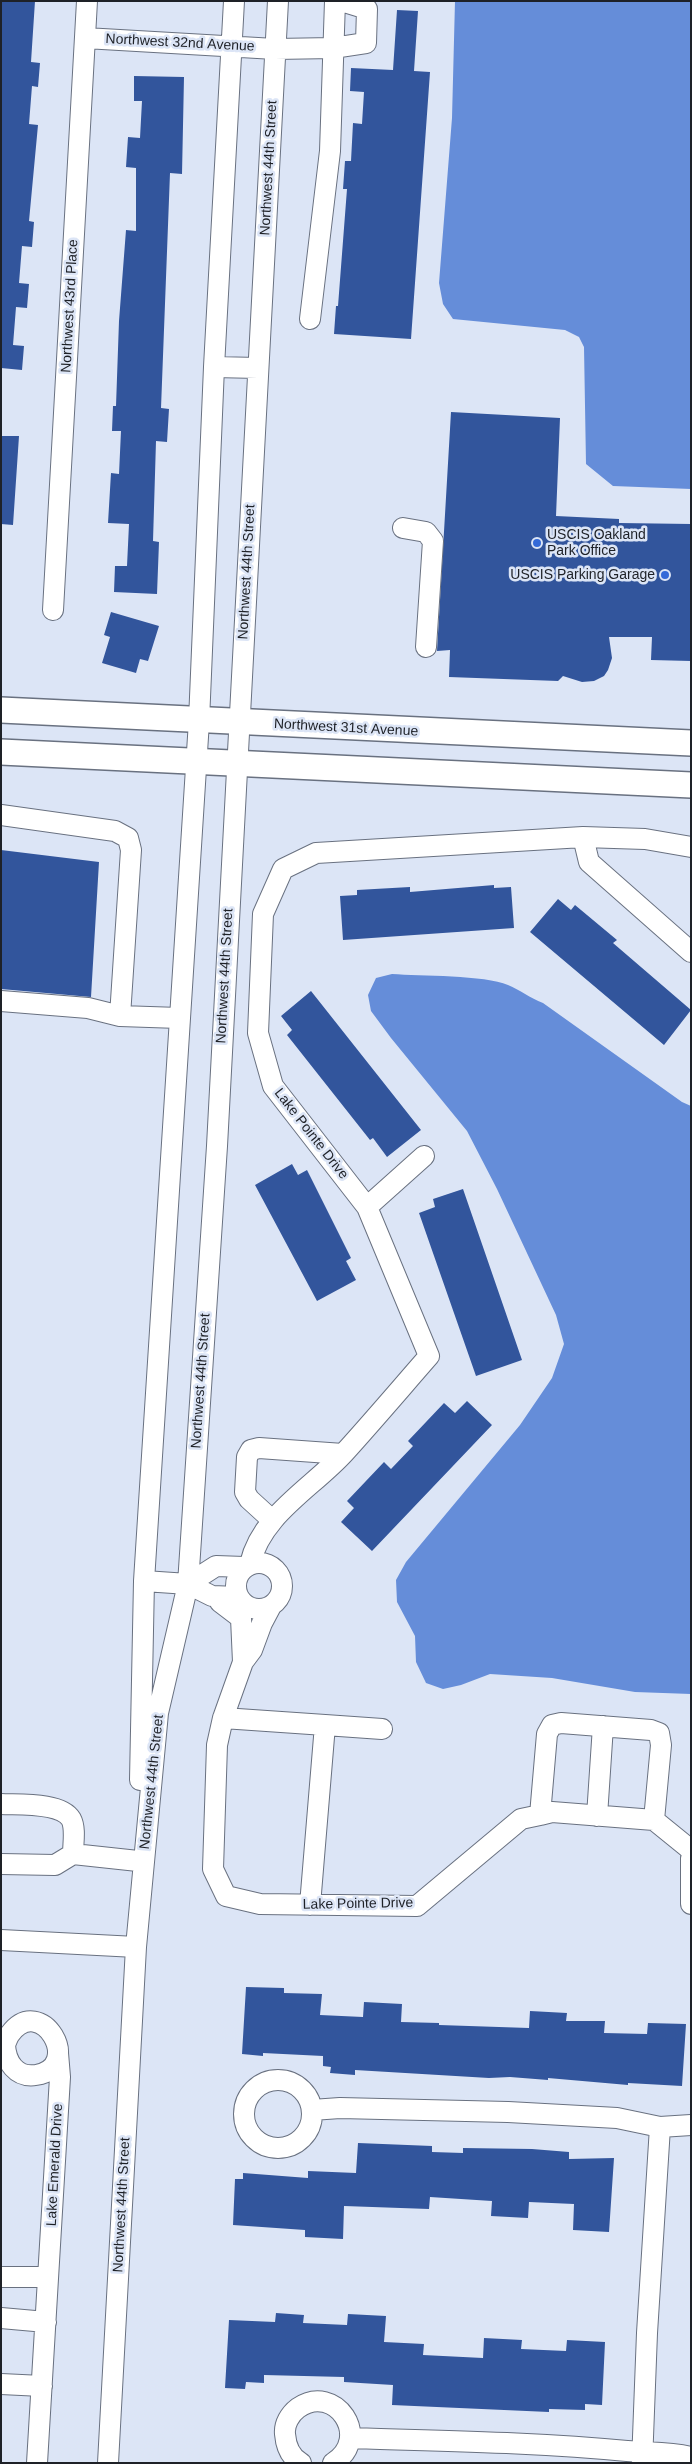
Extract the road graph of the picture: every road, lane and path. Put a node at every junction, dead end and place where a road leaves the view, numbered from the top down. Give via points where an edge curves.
1 (87, 1) edge
2 (234, 1) edge
3 (278, 1) edge
4 (334, 1) edge
5 (341, 1) edge
6 (85, 38) junction
7 (231, 45) junction
8 (333, 48) junction
9 (275, 49) junction
10 (310, 319) dead end
11 (214, 368) junction
12 (258, 368) junction
13 (404, 528) dead end
14 (53, 610) dead end
15 (426, 648) dead end
16 (1, 710) edge
17 (199, 721) junction
18 (238, 723) junction
19 (691, 744) edge
20 (1, 752) edge
21 (196, 762) junction
22 (236, 764) junction
23 (691, 785) edge
24 (1, 815) edge
25 (583, 836) junction
26 (689, 847) edge
27 (691, 952) edge
28 (1, 1001) edge
29 (120, 1016) junction
30 (179, 1018) junction
31 (424, 1156) dead end
32 (367, 1207) junction
33 (343, 1454) junction
34 (272, 1520) junction
35 (247, 1566) junction
36 (272, 1566) junction
37 (144, 1581) junction
38 (188, 1584) junction
39 (212, 1596) junction
40 (238, 1597) junction
41 (266, 1614) junction
42 (241, 1618) junction
43 (243, 1662) junction
44 (223, 1718) junction
45 (325, 1725) junction
46 (603, 1726) junction
47 (382, 1729) dead end
48 (1, 1804) edge
49 (540, 1815) junction
50 (597, 1816) junction
51 (654, 1820) junction
52 (691, 1850) edge
53 (73, 1854) junction
54 (691, 1858) edge
55 (138, 1861) junction
56 (1, 1864) edge
57 (691, 1904) edge
58 (310, 1905) junction
59 (1, 1940) edge
60 (136, 1947) junction
61 (3, 2050) edge
62 (58, 2053) junction
63 (312, 2110) dead end
64 (691, 2125) edge
65 (660, 2127) junction
66 (1, 2277) edge
67 (48, 2278) junction
68 (1, 2318) edge
69 (46, 2322) junction
70 (1, 2384) edge
71 (42, 2386) junction
72 (350, 2438) junction
73 (691, 2457) edge
74 (642, 2458) edge
75 (37, 2463) edge
76 (108, 2463) edge
77 (301, 2463) edge
78 (333, 2463) edge

1 - 6 street, Northwest 43rd Place
2 - 7 street, Northwest 44th Street
3 - 9 street, Northwest 44th Street
4 - 8 street
5 - 8 street, Northwest 32nd Avenue via 367,9 366,43
6 - 7 street, Northwest 32nd Avenue
6 - 14 street, Northwest 43rd Place
7 - 9 street, Northwest 32nd Avenue
7 - 11 street, Northwest 44th Street
8 - 9 street, Northwest 32nd Avenue
8 - 10 street via 330,151
9 - 12 street, Northwest 44th Street
11 - 12 street
11 - 17 street, Northwest 44th Street
12 - 18 street, Northwest 44th Street
13 - 15 street via 426,532 433,541
16 - 17 main road, Northwest 31st Avenue
17 - 18 main road, Northwest 31st Avenue
17 - 21 street, Northwest 44th Street
18 - 19 main road, Northwest 31st Avenue
18 - 22 street, Northwest 44th Street
20 - 21 main road
21 - 22 main road
21 - 30 street, Northwest 44th Street
22 - 23 main road
22 - 38 street, Northwest 44th Street via 217,1146
24 - 29 street via 116,831 128,838 131,850
25 - 26 street, Lake Pointe Drive via 645,839
25 - 27 street via 588,862
25 - 32 street, Lake Pointe Drive via 316,853 283,869 263,914 258,1033 273,1086
28 - 29 street via 88,1008
29 - 30 street
30 - 37 street, Northwest 44th Street
31 - 32 street
32 - 33 street, Lake Pointe Drive via 429,1356
33 - 34 street, Lake Pointe Drive
33 - 34 street via 251,1450 247,1457 245,1492
34 - 35 street, Lake Pointe Drive
34 - 36 street, Lake Pointe Drive via 269,1536
35 - 36 street via 261,1562
35 - 38 street via 216,1566
35 - 40 street, Lake Pointe Drive via 237,1578
36 - 41 street, Lake Pointe Drive via 282,1583 280,1596
37 - 38 street
37 - 55 street, Northwest 44th Street
38 - 39 street
38 - 60 street, Northwest 44th Street via 158,1712
39 - 40 street
39 - 42 street
40 - 41 street
41 - 42 street via 252,1624
41 - 43 street, Lake Pointe Drive via 252,1650
42 - 43 street, Lake Pointe Drive
43 - 44 street, Lake Pointe Drive
44 - 45 street
44 - 58 street, Lake Pointe Drive via 217,1745 213,1869 226,1896 260,1904
45 - 47 street
45 - 58 street
46 - 49 street via 552,1725 547,1734
46 - 50 street
46 - 51 street via 651,1730 659,1734 661,1745
48 - 53 street via 61,1810 73,1824
49 - 50 street, Lake Pointe Drive via 552,1812
49 - 58 street, Lake Pointe Drive via 521,1819 416,1906
50 - 51 street, Lake Pointe Drive
51 - 52 street
53 - 55 street
53 - 56 street via 55,1866
54 - 57 street
55 - 60 street, Northwest 44th Street
59 - 60 street
60 - 76 street, Northwest 44th Street
61 - 62 street, Lake Emerald Drive via 10,2065 28,2075 38,2075 47,2070
61 - 62 street, Lake Emerald Drive via 16,2027 35,2022 53,2033
62 - 67 street, Lake Emerald Drive via 60,2077
63 - 65 street via 508,2112 617,2118
64 - 65 street
65 - 74 street
66 - 67 street
67 - 69 street, Lake Emerald Drive
68 - 69 street
69 - 71 street, Lake Emerald Drive
70 - 71 street
71 - 75 street, Lake Emerald Drive
72 - 74 street via 543,2445
72 - 77 street via 346,2418 332,2404 312,2402 302,2405 288,2419 285,2430 290,2452
72 - 78 street via 347,2449
73 - 74 street via 667,2452

